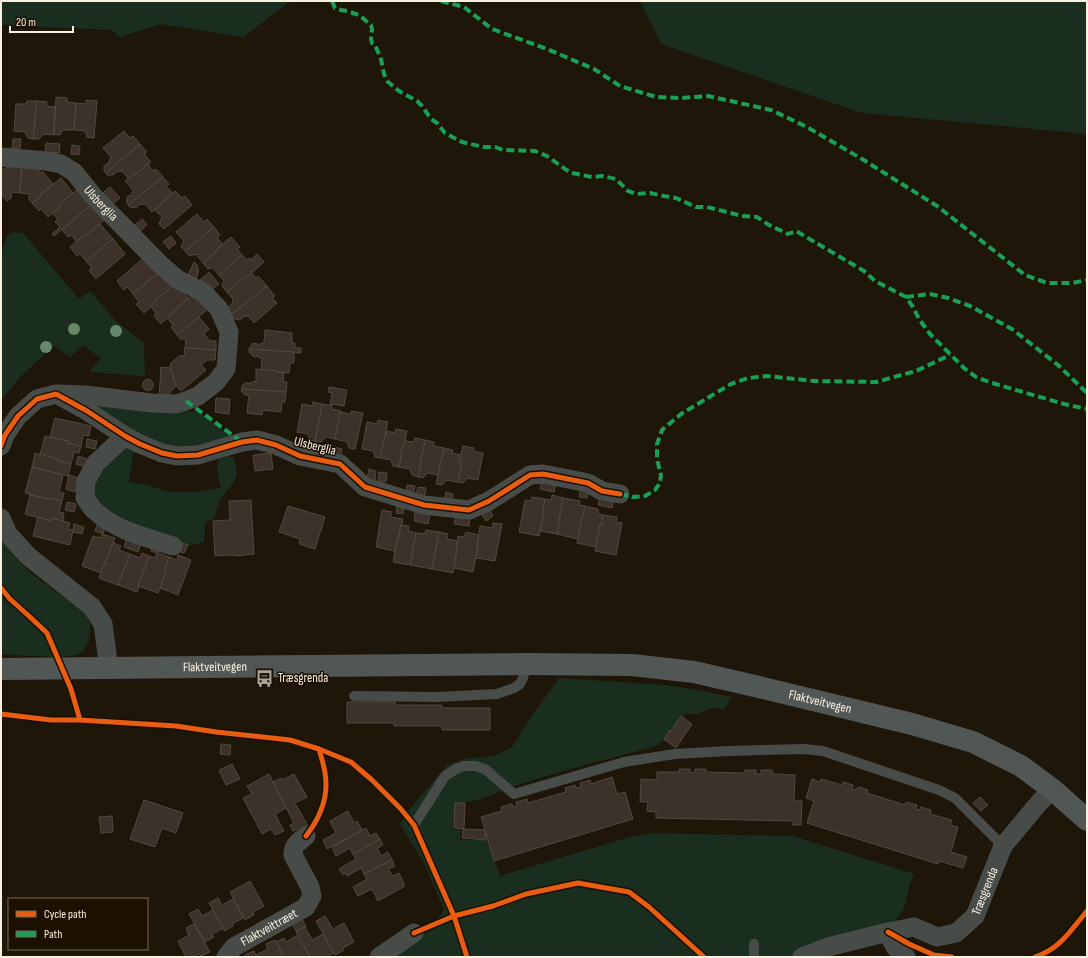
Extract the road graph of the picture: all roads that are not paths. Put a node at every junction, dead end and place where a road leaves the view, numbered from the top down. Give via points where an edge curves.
1 (1, 157) edge
2 (56, 394) junction
3 (125, 436) junction
4 (1, 446) edge
5 (620, 494) dead end
6 (1, 518) edge
7 (173, 546) dead end
8 (526, 664) junction
9 (109, 669) junction
10 (1, 670) edge
11 (354, 696) dead end
12 (1052, 789) junction
13 (1087, 820) edge
14 (414, 825) dead end
15 (306, 836) dead end
16 (1003, 846) junction
17 (888, 932) junction
18 (414, 934) dead end
19 (754, 944) dead end
20 (226, 957) edge
21 (379, 957) edge
22 (754, 957) edge
23 (802, 957) edge
24 (906, 957) edge

1 - 2 street, Ulsberglia via 53,162 74,172 100,203 162,266 177,279 203,292 219,309 229,332 226,369 216,382 198,396 186,401 176,404 152,403
2 - 3 street, Ulsberglia
2 - 4 street, Ulsberglia via 37,399 18,416
3 - 5 street, Ulsberglia via 140,444 177,456 198,455 257,440 300,456 340,464 365,487 424,504 469,510 489,501 530,475 542,474 588,483 602,490
3 - 7 street via 96,463 86,481 85,498 94,510 109,522 128,532
6 - 9 street via 8,534 28,556 92,607 103,624
8 - 9 main road, Flaktveitvegen
8 - 11 lane via 520,684 497,694 437,697
8 - 12 main road, Flaktveitvegen via 632,665 694,672 798,696 973,742 1021,766
9 - 10 main road, Flaktveitvegen
12 - 13 main road, Flaktveitvegen
12 - 16 street, Træsgrenda
14 - 16 lane via 445,776 464,766 485,769 514,794 624,762 675,754 804,749 823,751 939,790 955,798
15 - 20 street, Flaktveittræet via 295,845 293,855 310,887 312,896 306,906 234,947
16 - 17 street, Træsgrenda via 975,916 956,933 937,937 914,927
17 - 23 street, Træsgrenda via 828,947
17 - 24 street via 894,945
18 - 21 street
19 - 22 lane

